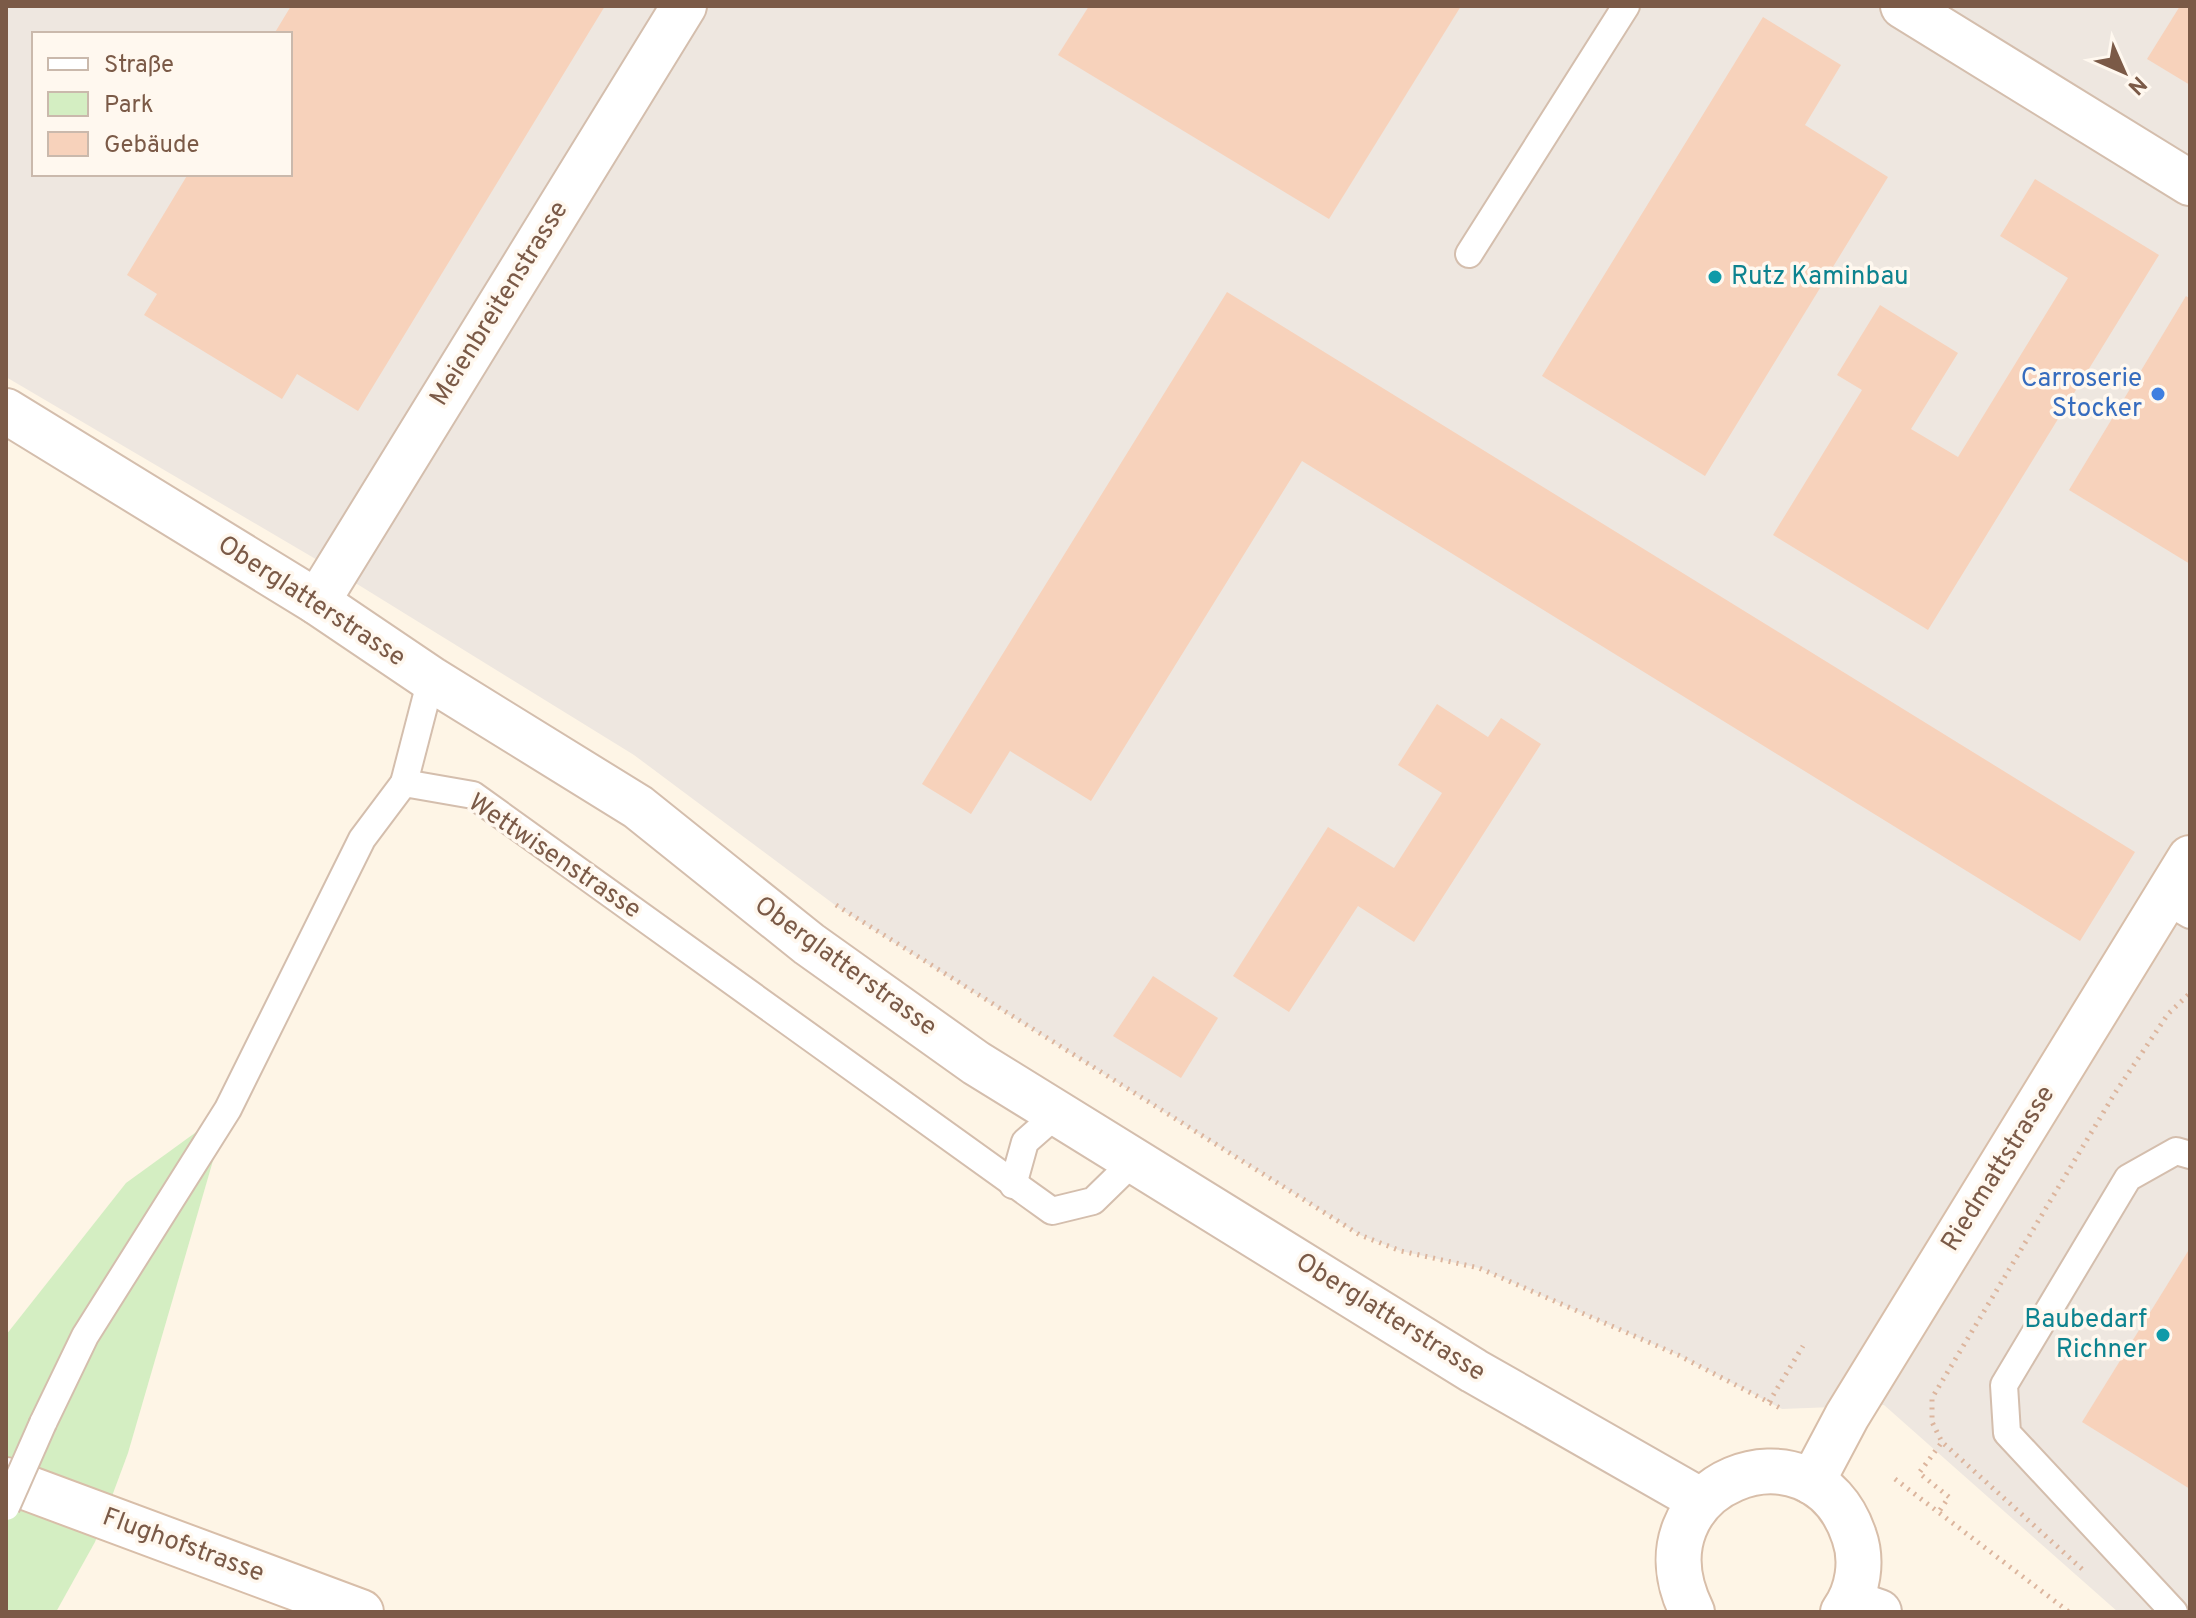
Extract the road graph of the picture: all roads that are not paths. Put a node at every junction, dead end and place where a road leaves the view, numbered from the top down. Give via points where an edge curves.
1 (684, 6) edge
2 (1626, 6) edge
3 (1903, 6) edge
4 (2190, 183) edge
5 (1469, 254) dead end
6 (6, 411) edge
7 (317, 602) junction
8 (431, 679) junction
9 (404, 783) junction
10 (2190, 858) edge
11 (2177, 908) edge
12 (1058, 1113) junction
13 (2190, 1155) edge
14 (1135, 1160) junction
15 (1013, 1185) junction
16 (6, 1480) edge
17 (1812, 1482) junction
18 (1700, 1500) junction
19 (6, 1507) edge
20 (1677, 1604) edge
21 (1857, 1609) edge
22 (361, 1612) edge
23 (2174, 1612) edge

1 - 7 street, Meienbreitenstrasse
2 - 5 lane
3 - 4 street
6 - 7 street, Oberglatterstrasse
7 - 8 street, Oberglatterstrasse
8 - 9 lane
8 - 12 street, Oberglatterstrasse via 638,807 809,944 976,1063
9 - 15 lane, Wettwisenstrasse via 473,795
9 - 19 lane, bridge via 362,839 228,1109 85,1336
10 - 11 street, Riedmattstrasse
11 - 17 street, Riedmattstrasse via 1847,1416
12 - 14 street, Oberglatterstrasse
12 - 15 lane via 1025,1142
13 - 23 lane via 2176,1151 2128,1178 2004,1385 2007,1433
14 - 15 lane, Wettwisenstrasse via 1093,1201 1052,1211
14 - 18 street, Oberglatterstrasse via 1474,1371
16 - 22 street, Flughofstrasse
17 - 18 street via 1765,1471 1741,1475
17 - 21 street via 1841,1510 1858,1547
18 - 20 street via 1679,1543

